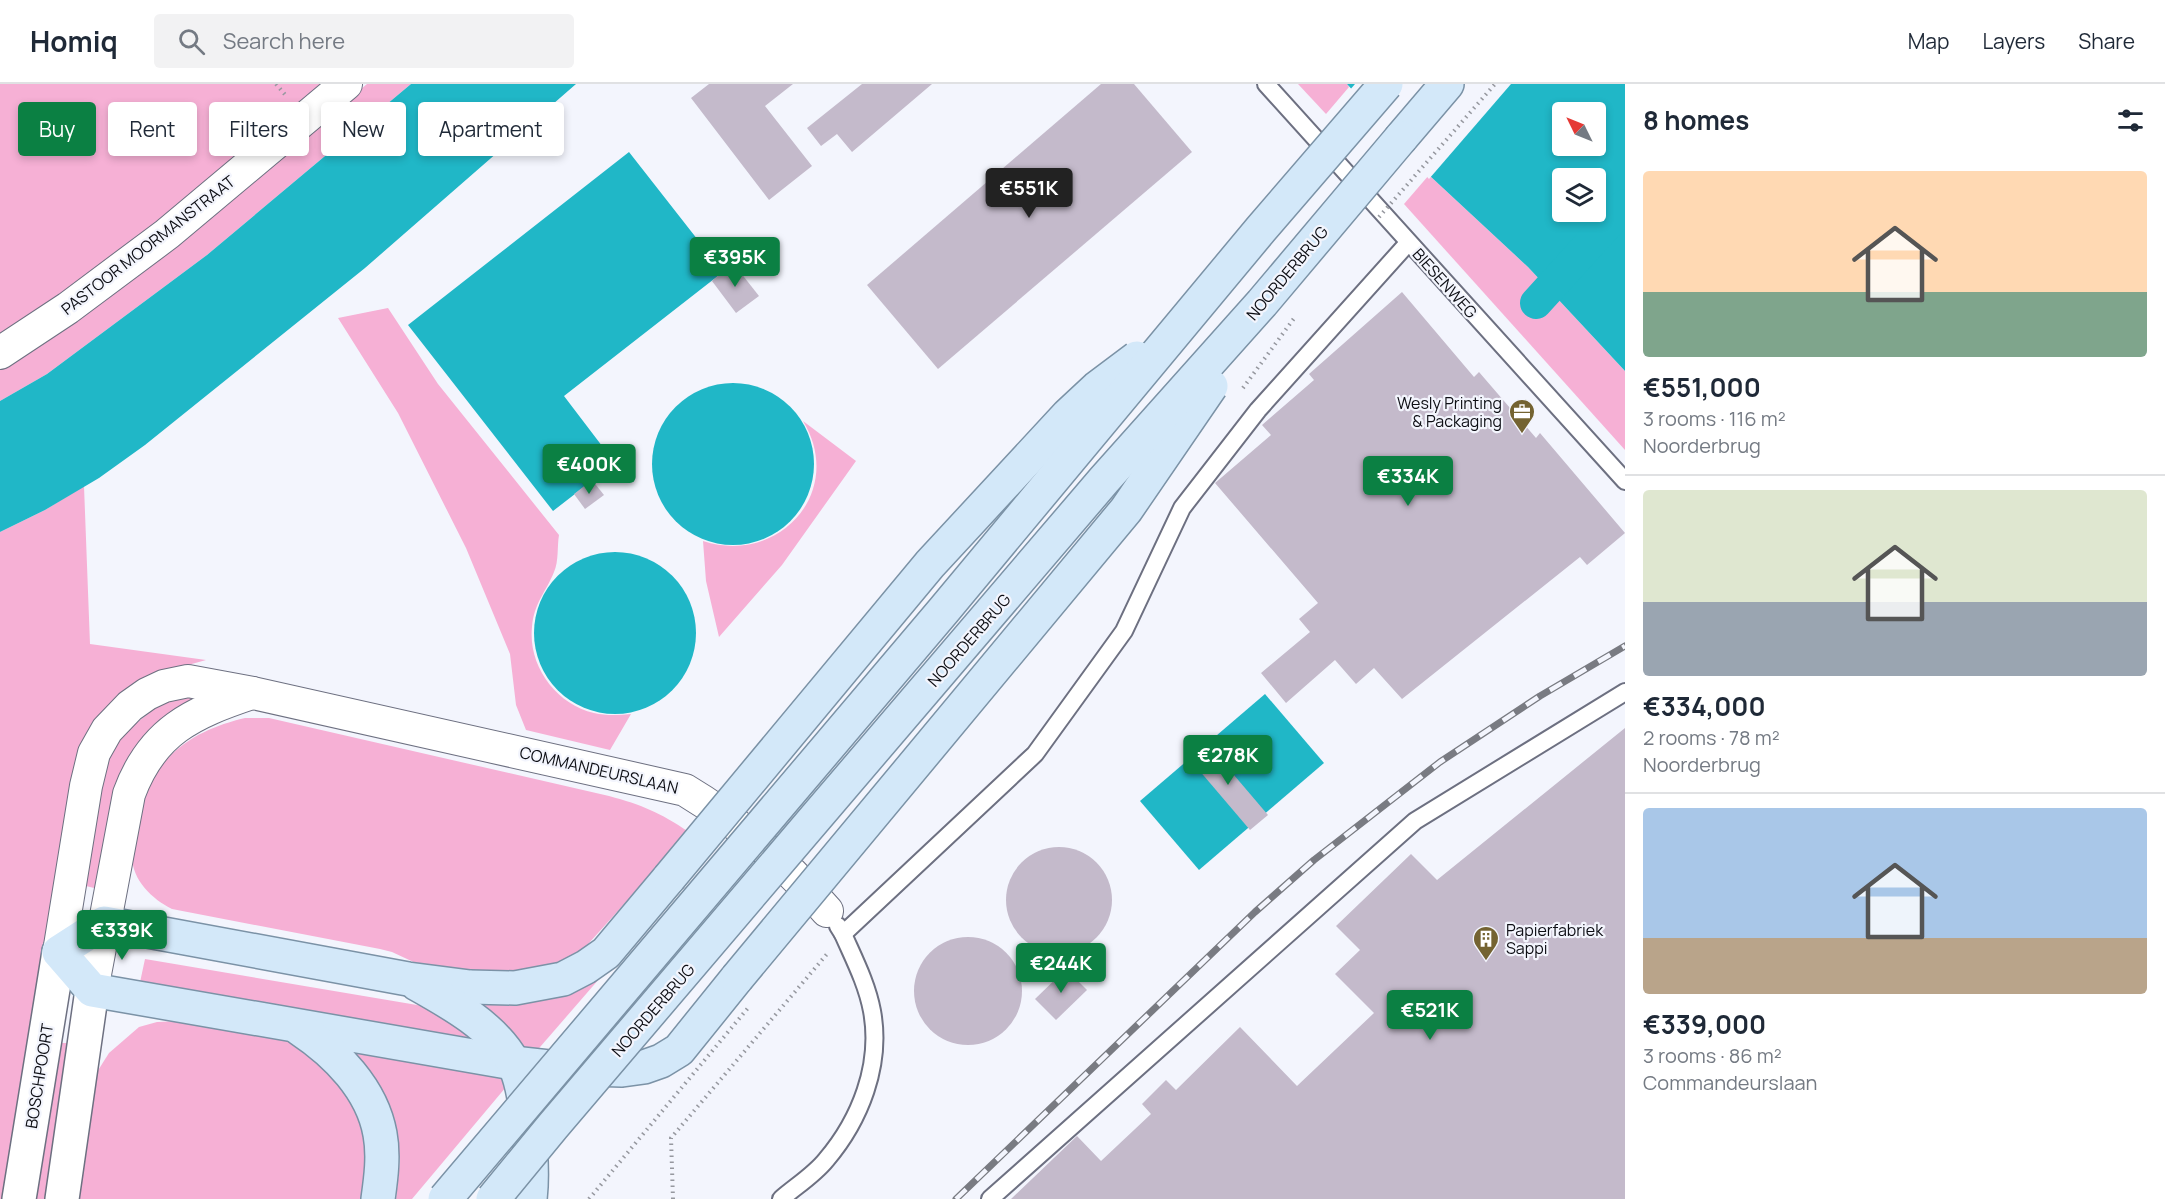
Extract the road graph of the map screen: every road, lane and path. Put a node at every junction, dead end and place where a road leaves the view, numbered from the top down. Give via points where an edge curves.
1 (346, 84) edge
2 (1266, 84) edge
3 (1386, 84) edge
4 (1447, 84) edge
5 (1408, 243) junction
6 (1262, 303) junction
7 (1182, 325) junction
8 (0, 353) edge
9 (1625, 481) edge
10 (1625, 692) edge
11 (253, 693) junction
12 (835, 922) junction
13 (104, 923) junction
14 (59, 952) junction
15 (408, 979) junction
16 (92, 990) junction
17 (296, 1026) junction
18 (513, 1062) junction
19 (19, 1199) edge
20 (62, 1199) edge
21 (378, 1199) edge
22 (445, 1199) edge
23 (493, 1199) edge
24 (530, 1199) edge
25 (673, 1199) edge
26 (781, 1199) edge
27 (990, 1199) edge

1 - 8 street, PASTOOR MOORMANSTRAAT via 167,234
2 - 5 lane, BIESENWEG
3 - 7 main road, bridge
4 - 6 main road, NOORDERBRUG, bridge
5 - 9 lane, BIESENWEG
5 - 12 lane via 1258,410 1182,508 1124,631 1035,754
6 - 18 main road, bridge via 1205,396 1126,510 679,1050 644,1067 622,1070
6 - 23 main road, NOORDERBRUG, bridge via 1104,480
7 - 15 main road, bridge via 1097,388 1039,445 930,564 606,953 563,979 515,988
7 - 22 main road, bridge
10 - 27 lane via 1415,820
11 - 12 street, COMMANDEURSLAAN via 685,789 774,858
11 - 13 street via 215,705 178,726 162,738 141,764 129,794
11 - 14 street, COMMANDEURSLAAN via 188,681 164,686 130,706 107,730 94,753 86,786
12 - 25 path via 671,1137
12 - 26 lane, COMMANDEURSLAAN via 866,986 873,1012 869,1080 859,1112 845,1135 825,1162
13 - 14 main road
13 - 15 main road
13 - 16 street
14 - 16 main road
14 - 19 main road, BOSCHPOORT
15 - 18 main road via 475,1021
16 - 17 main road
16 - 20 main road
17 - 18 main road
17 - 21 main road via 342,1063 372,1107 382,1159
18 - 24 main road via 530,1138

